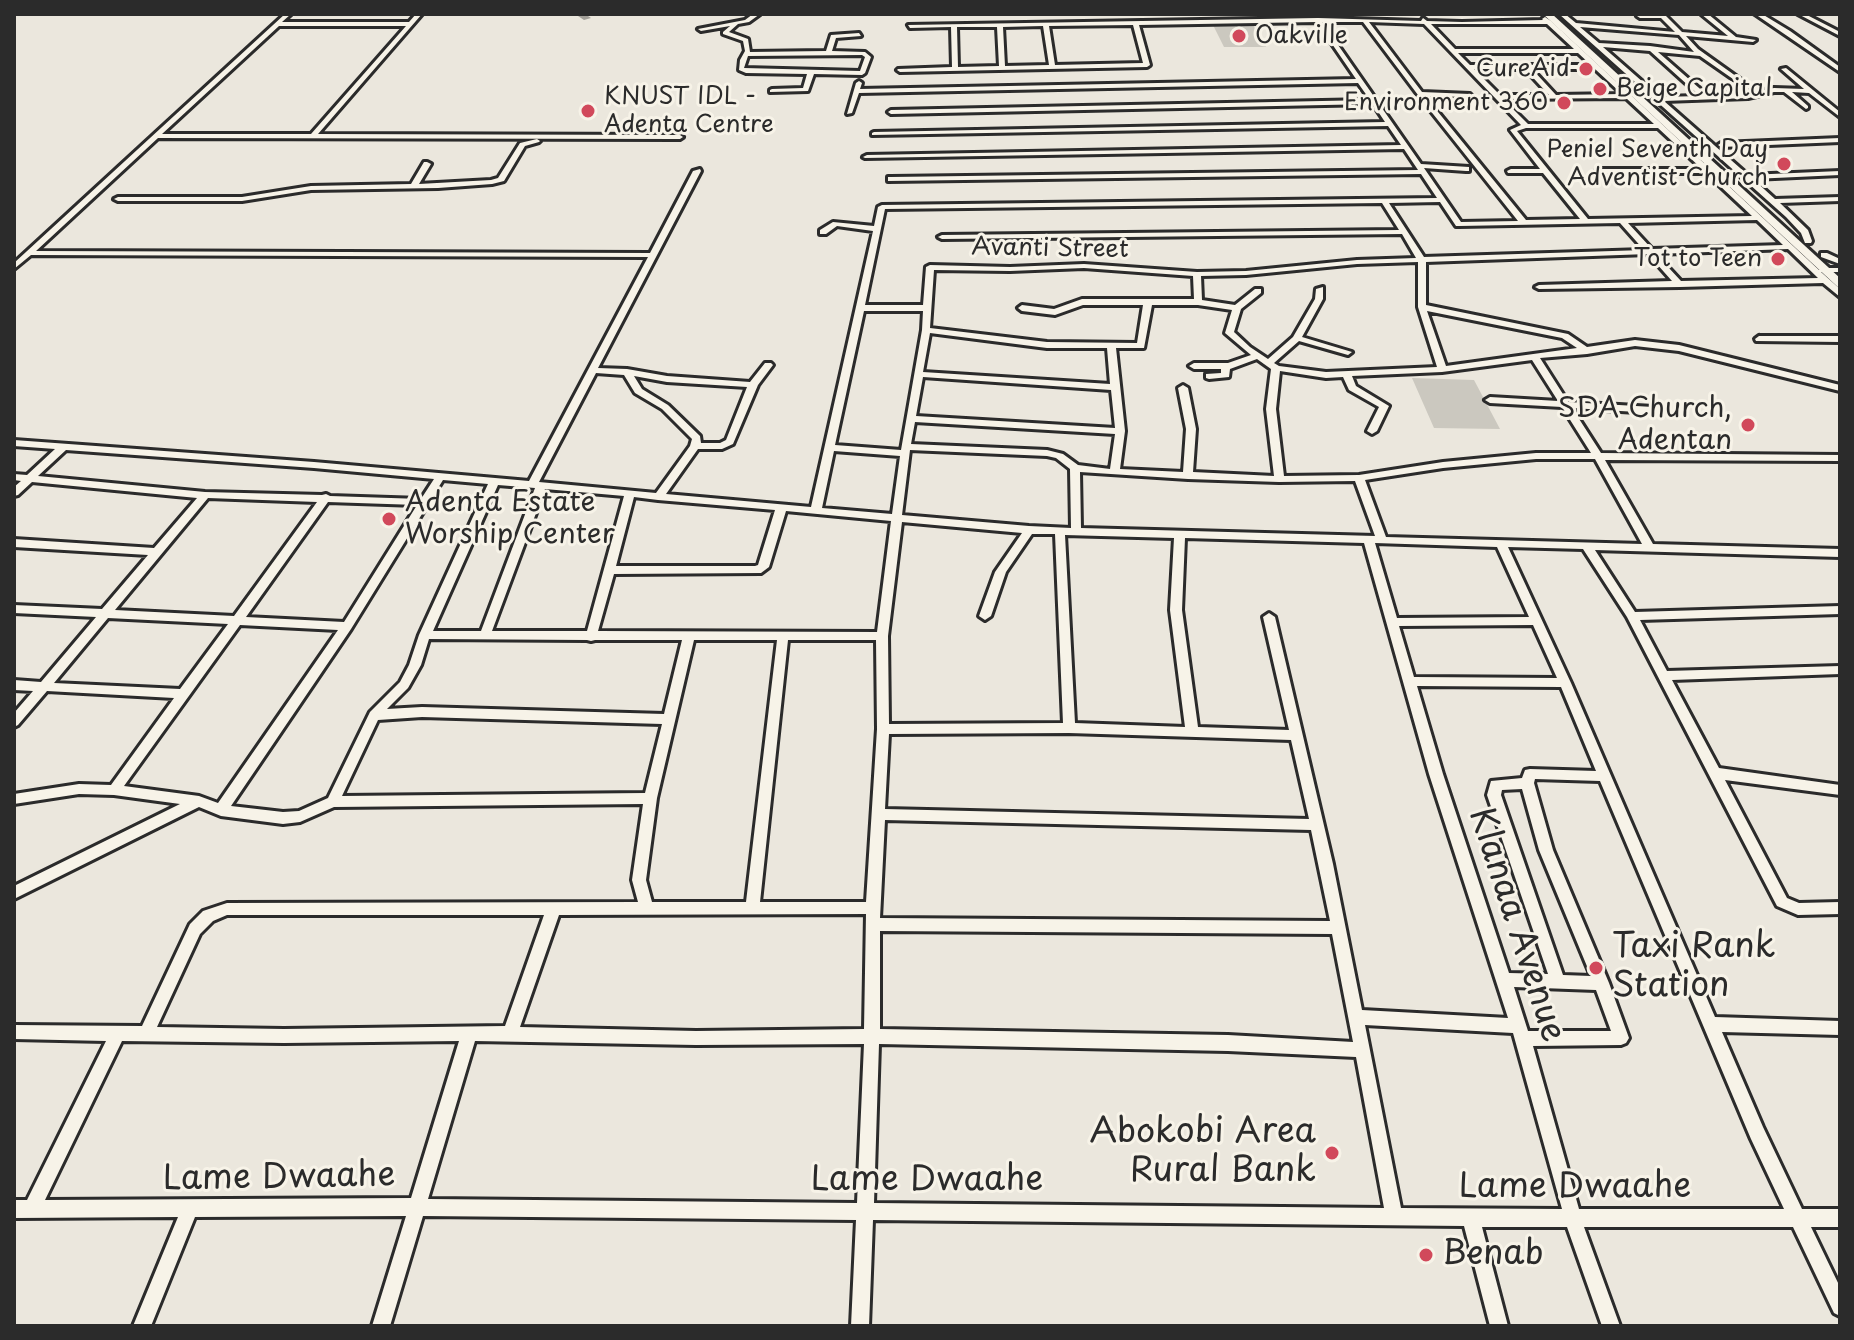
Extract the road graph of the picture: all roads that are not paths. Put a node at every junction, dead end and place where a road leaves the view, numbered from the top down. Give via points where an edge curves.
1 (288, 14) edge
2 (419, 14) edge
3 (757, 14) edge
4 (959, 14) edge
5 (1004, 14) edge
6 (1048, 14) edge
7 (1095, 14) edge
8 (1140, 14) edge
9 (1415, 14) edge
10 (1531, 14) edge
11 (1562, 14) edge
12 (1570, 14) edge
13 (1704, 14) edge
14 (1758, 14) edge
15 (1801, 14) edge
16 (1663, 15) edge
17 (1640, 16) dead end
18 (1233, 17) edge
19 (1281, 17) edge
20 (1546, 17) edge
21 (1187, 18) edge
22 (1318, 20) junction
23 (1365, 20) junction
24 (1424, 21) junction
25 (1139, 22) junction
26 (736, 23) junction
27 (278, 24) junction
28 (410, 24) junction
29 (1004, 24) junction
30 (1048, 24) junction
31 (1099, 24) junction
32 (957, 25) junction
33 (910, 26) dead end
34 (1579, 26) junction
35 (701, 29) dead end
36 (1840, 31) edge
37 (859, 35) dead end
38 (1682, 35) junction
39 (1735, 39) junction
40 (1753, 40) dead end
41 (1650, 48) junction
42 (1453, 51) junction
43 (1575, 51) junction
44 (829, 53) junction
45 (747, 54) junction
46 (1701, 54) junction
47 (1598, 58) junction
48 (1052, 67) junction
49 (1467, 67) junction
50 (1505, 67) junction
51 (1527, 67) junction
52 (1002, 68) junction
53 (955, 69) junction
54 (1784, 69) dead end
55 (900, 70) dead end
56 (1840, 70) edge
57 (811, 72) junction
58 (862, 73) junction
59 (1510, 77) dead end
60 (1358, 81) junction
61 (1785, 90) junction
62 (772, 91) dead end
63 (857, 91) junction
64 (1809, 91) junction
65 (1764, 93) junction
66 (1420, 94) junction
67 (1468, 95) dead end
68 (1619, 96) junction
69 (1628, 96) junction
70 (1501, 97) junction
71 (1555, 97) junction
72 (1706, 98) junction
73 (1661, 99) junction
74 (1373, 102) junction
75 (1806, 107) dead end
76 (891, 112) dead end
77 (849, 113) dead end
78 (1840, 115) edge
79 (1684, 123) junction
80 (1694, 123) junction
81 (1389, 124) junction
82 (1526, 126) junction
83 (1657, 126) junction
84 (874, 134) dead end
85 (314, 135) junction
86 (156, 136) junction
87 (572, 136) junction
88 (680, 137) dead end
89 (1840, 140) edge
90 (1674, 141) junction
91 (1721, 145) junction
92 (1405, 147) junction
93 (867, 157) dead end
94 (988, 157) junction
95 (427, 164) dead end
96 (1421, 169) junction
97 (1466, 169) dead end
98 (697, 171) dead end
99 (1511, 171) dead end
100 (1545, 171) junction
101 (1600, 171) dead end
102 (1701, 171) junction
103 (1840, 173) edge
104 (1750, 177) junction
105 (891, 179) dead end
106 (986, 179) junction
107 (1724, 179) junction
108 (414, 186) junction
109 (118, 199) dead end
110 (1840, 199) edge
111 (1442, 200) junction
112 (1384, 201) junction
113 (1774, 201) junction
114 (1784, 201) junction
115 (1749, 218) junction
116 (1759, 218) junction
117 (1585, 221) junction
118 (1622, 221) junction
119 (1524, 223) junction
120 (1796, 223) junction
121 (877, 229) junction
122 (823, 232) dead end
123 (1404, 232) junction
124 (942, 237) dead end
125 (1794, 245) junction
126 (1649, 251) junction
127 (30, 253) junction
128 (653, 255) junction
129 (1422, 260) junction
130 (14, 267) edge
131 (1831, 272) edge
132 (1197, 274) junction
133 (1680, 285) junction
134 (1840, 285) edge
135 (1539, 287) dead end
136 (1320, 289) dead end
137 (1258, 291) dead end
138 (1840, 294) edge
139 (1148, 301) junction
140 (1840, 301) edge
141 (1198, 302) junction
142 (1422, 307) junction
143 (859, 308) junction
144 (925, 308) junction
145 (1022, 308) dead end
146 (1237, 308) junction
147 (926, 330) junction
148 (1297, 338) junction
149 (1759, 339) dead end
150 (1840, 339) edge
151 (1111, 346) junction
152 (1587, 351) junction
153 (1348, 352) dead end
154 (1258, 356) junction
155 (1536, 359) junction
156 (768, 365) dead end
157 (1272, 365) junction
158 (1194, 366) dead end
159 (1225, 366) junction
160 (1442, 369) junction
161 (594, 370) junction
162 (627, 372) junction
163 (919, 374) junction
164 (1209, 376) dead end
165 (1348, 379) junction
166 (753, 385) junction
167 (1114, 387) junction
168 (1183, 388) dead end
169 (1840, 388) edge
170 (1490, 400) dead end
171 (1567, 406) junction
172 (1653, 410) dead end
173 (911, 419) junction
174 (1120, 431) junction
175 (1372, 431) dead end
176 (14, 443) edge
177 (64, 446) junction
178 (695, 446) junction
179 (906, 450) junction
180 (827, 454) junction
181 (1597, 455) junction
182 (1840, 458) edge
183 (1075, 468) junction
184 (1115, 472) junction
185 (1188, 476) junction
186 (14, 477) edge
187 (440, 477) junction
188 (29, 478) junction
189 (1359, 478) junction
190 (1279, 479) junction
191 (495, 481) junction
192 (537, 485) junction
193 (14, 493) edge
194 (630, 494) junction
195 (205, 495) junction
196 (326, 497) junction
197 (658, 497) junction
198 (425, 502) junction
199 (781, 509) junction
200 (816, 510) junction
201 (896, 518) junction
202 (1029, 530) junction
203 (1060, 532) junction
204 (1076, 532) junction
205 (1180, 534) junction
206 (1375, 541) junction
207 (14, 543) edge
208 (1502, 545) junction
209 (1588, 548) junction
210 (1650, 548) junction
211 (157, 552) junction
212 (1840, 553) edge
213 (611, 570) junction
214 (14, 609) edge
215 (1840, 610) edge
216 (106, 614) junction
217 (985, 616) dead end
218 (1632, 616) junction
219 (1269, 617) dead end
220 (235, 619) junction
221 (1536, 621) junction
222 (1392, 622) junction
223 (347, 626) junction
224 (425, 635) junction
225 (485, 635) junction
226 (783, 635) junction
227 (689, 636) junction
228 (882, 636) junction
229 (591, 637) junction
230 (1840, 670) edge
231 (1663, 676) junction
232 (1411, 681) junction
233 (1565, 683) junction
234 (14, 685) edge
235 (43, 685) junction
236 (184, 694) junction
237 (374, 715) junction
238 (668, 719) junction
239 (14, 722) edge
240 (1069, 728) junction
241 (883, 729) junction
242 (1192, 732) junction
243 (1295, 735) junction
244 (1714, 773) junction
245 (1602, 776) junction
246 (1527, 783) junction
247 (114, 790) junction
248 (1840, 790) edge
249 (650, 798) junction
250 (14, 799) edge
251 (199, 801) junction
252 (333, 802) junction
253 (221, 810) junction
254 (877, 814) junction
255 (1317, 825) junction
256 (14, 893) edge
257 (554, 908) junction
258 (647, 908) junction
259 (752, 908) junction
260 (1840, 908) edge
261 (873, 916) junction
262 (1338, 928) junction
263 (1503, 980) junction
264 (1558, 981) junction
265 (1601, 983) junction
266 (1356, 1017) junction
267 (1713, 1024) junction
268 (1840, 1028) edge
269 (14, 1032) edge
270 (469, 1033) junction
271 (510, 1033) junction
272 (1520, 1033) junction
273 (117, 1034) junction
274 (146, 1034) junction
275 (872, 1036) junction
276 (1363, 1050) junction
277 (415, 1207) junction
278 (23, 1209) edge
279 (189, 1210) junction
280 (863, 1211) junction
281 (1394, 1215) junction
282 (1471, 1218) junction
283 (1840, 1218) edge
284 (1573, 1219) junction
285 (1797, 1219) junction
286 (1840, 1307) edge
287 (142, 1326) edge
288 (381, 1326) edge
289 (860, 1326) edge
290 (1499, 1326) edge
291 (1611, 1326) edge

1 - 27 street
2 - 28 street
3 - 26 street
4 - 32 street
5 - 29 street
6 - 30 street
7 - 31 street
8 - 25 street
9 - 24 street
10 - 20 street
11 - 34 street
12 - 34 street
13 - 39 street
14 - 56 street
15 - 36 street
16 - 17 street
16 - 38 street
18 - 19 street
18 - 21 street
19 - 22 street
20 - 24 street via 1462,24
20 - 43 street
20 - 47 highway
21 - 25 street
22 - 23 street
22 - 60 street
23 - 24 street
23 - 66 street
24 - 42 street
25 - 31 street
25 - 48 street via 1147,65
26 - 35 street
26 - 45 street via 725,33 746,40
27 - 28 street
27 - 86 street
28 - 85 street
29 - 30 street
29 - 32 street
29 - 52 street
30 - 31 street
30 - 48 street
32 - 33 street
32 - 53 street
34 - 38 street
34 - 47 street
37 - 44 street via 833,36
38 - 39 street
38 - 46 street
39 - 40 street
41 - 46 street
41 - 47 street
41 - 72 street
42 - 43 street
42 - 49 street
43 - 47 street
44 - 45 street
44 - 58 street via 867,54
45 - 57 street via 741,66 746,71
46 - 65 street
47 - 51 street
47 - 68 street
47 - 69 street
47 - 73 street
47 - 73 street
47 - 107 highway
47 - 125 highway
48 - 52 street
49 - 50 street
49 - 70 street
50 - 51 street
50 - 59 street
51 - 71 street
52 - 53 street
53 - 55 street
54 - 64 street
57 - 58 street
57 - 62 street via 806,90
58 - 63 street
60 - 63 street
60 - 74 street
61 - 64 street
61 - 65 street
61 - 75 street
63 - 77 street
64 - 78 street
65 - 72 street
66 - 67 street
66 - 119 street
68 - 69 street
68 - 71 street
68 - 83 street
69 - 83 street
70 - 71 street
70 - 82 street
72 - 73 street
73 - 79 street
73 - 80 street
74 - 76 street
74 - 81 street
79 - 80 street
79 - 104 street
80 - 91 street
81 - 84 street
81 - 92 street
82 - 83 street
82 - 100 street via 1513,132
83 - 90 street
85 - 86 street
85 - 87 street
86 - 127 street
87 - 88 street
87 - 108 street via 522,144 501,179
89 - 91 street
90 - 102 street
90 - 107 street
91 - 104 street
92 - 94 street
92 - 96 street
93 - 94 street
94 - 106 street
95 - 108 street
96 - 97 street
96 - 106 street
96 - 111 street
98 - 128 street
99 - 100 street
100 - 117 street
101 - 102 street
102 - 115 street
103 - 104 street
104 - 113 street
104 - 114 street
105 - 106 street
107 - 116 street
107 - 125 highway
108 - 109 street via 311,188 242,199
110 - 114 street
111 - 112 street
111 - 119 street via 1459,224
112 - 121 street via 885,206
112 - 123 street
113 - 114 street
113 - 120 street
114 - 120 street via 1803,219
115 - 116 street
115 - 118 street
116 - 125 street
117 - 118 street
117 - 119 street
118 - 126 street
120 - 125 street via 1805,232
121 - 122 street via 836,224
121 - 143 street
123 - 124 street
123 - 129 street
125 - 126 street, Avanti Street
125 - 131 highway
125 - 131 highway via 1824,255
126 - 129 street, Avanti Street
126 - 133 street
127 - 128 street
127 - 130 street
128 - 161 street
129 - 132 street, Avanti Street
129 - 142 street
131 - 133 street
131 - 134 highway
131 - 138 street
131 - 140 street
132 - 141 street
132 - 144 street, Avanti Street via 1084,266 935,266 929,269
133 - 135 street
136 - 148 street
137 - 146 street
139 - 141 street
139 - 145 street via 1082,302 1055,312
139 - 151 street via 1141,346
141 - 146 street
142 - 152 street via 1565,336
142 - 160 street
143 - 144 street
143 - 180 street
144 - 147 street, Avanti Street
146 - 154 street via 1229,333
147 - 151 street via 1047,345
147 - 163 street, Avanti Street
148 - 153 street
148 - 157 street
149 - 150 street
151 - 167 street
152 - 155 street
152 - 169 street via 1635,343 1679,348
154 - 157 street
154 - 159 street
155 - 160 street
155 - 171 street
156 - 166 street
157 - 165 street via 1303,373 1307,379
157 - 190 street
158 - 159 street
159 - 164 street via 1226,375
160 - 165 street
161 - 162 street
161 - 192 street
162 - 166 street
162 - 178 street via 638,391 686,424 697,438
163 - 167 street
163 - 173 street, Avanti Street
165 - 175 street via 1384,406
166 - 178 street via 730,442
167 - 174 street
168 - 185 street via 1191,429
170 - 171 street
171 - 172 street
171 - 181 street
173 - 174 street
173 - 179 street, Avanti Street
174 - 184 street
176 - 177 street
177 - 187 street
177 - 188 street
178 - 197 street
179 - 180 street via 846,449
179 - 183 street via 1047,453
179 - 201 street, Avanti Street
180 - 200 street
181 - 182 street
181 - 189 street via 1484,460
181 - 210 street
183 - 184 street
183 - 204 street
184 - 185 street
185 - 190 street
186 - 188 street
187 - 191 street
187 - 198 street
188 - 193 street
188 - 195 street
189 - 190 street
189 - 206 street, Klanaa Avenue
191 - 192 street
191 - 224 street
192 - 194 street
192 - 225 street
194 - 197 street
194 - 213 street
195 - 196 street
195 - 211 street
196 - 198 street
196 - 220 street
197 - 199 street
198 - 223 street
199 - 200 street
199 - 213 street via 763,567 757,570
200 - 201 street
201 - 202 street
201 - 228 street, Avanti Street
202 - 203 street
202 - 217 street via 1001,572
203 - 204 street
203 - 240 street
204 - 205 street
205 - 206 street
205 - 242 street via 1176,610
206 - 208 street
206 - 222 street, Klanaa Avenue
207 - 211 street
208 - 209 street
208 - 221 street
209 - 210 street
209 - 218 street
210 - 212 street
211 - 216 street
213 - 229 street
214 - 216 street
215 - 218 street
216 - 220 street
216 - 235 street
218 - 231 street
219 - 243 street
220 - 223 street
220 - 236 street
221 - 222 street
221 - 233 street
222 - 232 street, Klanaa Avenue
223 - 253 street
224 - 225 street
224 - 237 street via 404,685
225 - 229 street
226 - 227 street
226 - 228 street
226 - 259 street
227 - 229 street
227 - 238 street
228 - 241 street, Avanti Street
230 - 231 street
231 - 244 street
232 - 233 street
232 - 263 street, Klanaa Avenue
233 - 245 street
234 - 235 street
235 - 236 street
235 - 239 street
236 - 247 street
237 - 238 street
237 - 252 street
238 - 249 street
240 - 241 street
240 - 242 street
241 - 254 street, Avanti Street
242 - 243 street
243 - 255 street
244 - 248 street
244 - 260 street via 1782,902 1798,909
245 - 246 street via 1530,774
245 - 267 street
246 - 264 street via 1496,785 1494,795
246 - 265 street via 1546,850
247 - 250 street via 79,789
247 - 251 street
249 - 252 street
249 - 258 street via 639,880
251 - 253 street
251 - 256 street
252 - 253 street via 283,818
254 - 255 street
254 - 261 street, Avanti Street
255 - 262 street
257 - 258 street
257 - 271 street
257 - 274 street via 227,909 208,916 195,929
258 - 259 street
259 - 261 street
261 - 262 street
261 - 275 street, Avanti Street
262 - 266 street
263 - 264 street
263 - 272 street, Klanaa Avenue
264 - 265 street
265 - 272 street via 1620,1039
266 - 272 street
266 - 276 street
267 - 268 street
267 - 285 street
269 - 273 street
270 - 271 street
270 - 274 street
270 - 277 street
271 - 275 street
272 - 284 street, Klanaa Avenue
273 - 274 street
273 - 278 street
275 - 276 street
275 - 280 street, Avanti Street
276 - 281 street
277 - 279 street, Lame Dwaahe
277 - 280 street, Lame Dwaahe
277 - 288 street
278 - 279 street, Lame Dwaahe
279 - 287 street
280 - 281 street, Lame Dwaahe
280 - 289 street, Avanti Street
281 - 282 street, Lame Dwaahe
282 - 284 street, Lame Dwaahe
282 - 290 street
283 - 285 street, Lame Dwaahe
284 - 285 street, Lame Dwaahe
284 - 291 street, Klanaa Avenue
285 - 286 street

